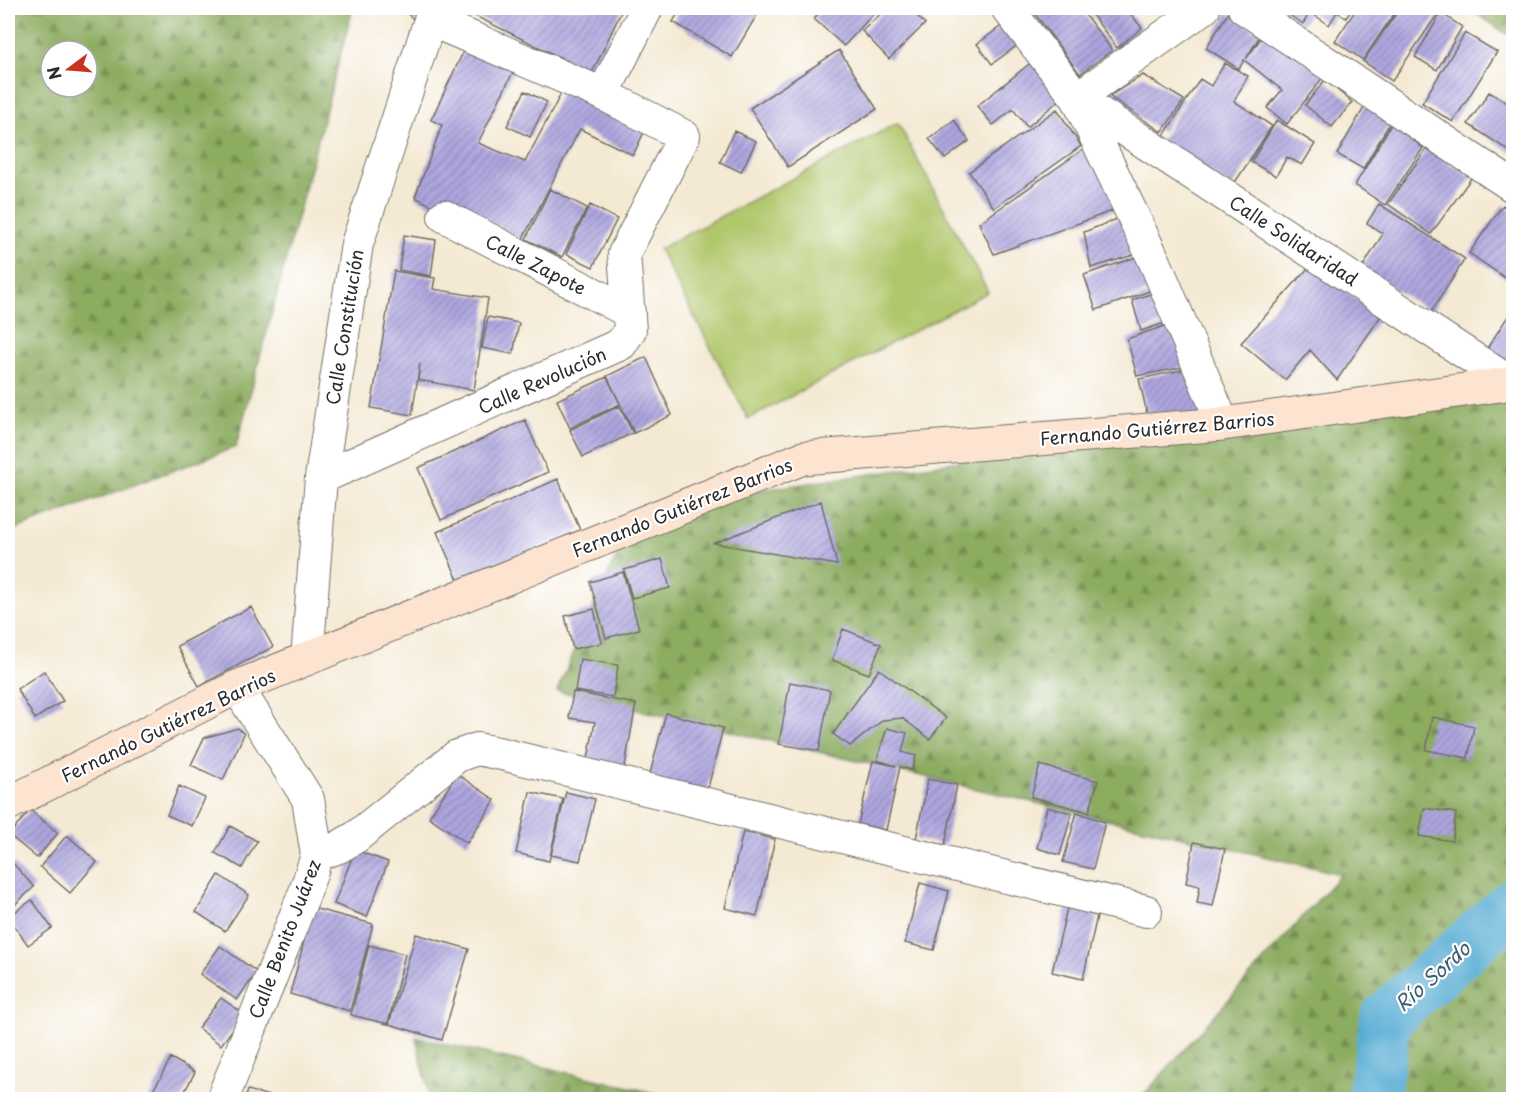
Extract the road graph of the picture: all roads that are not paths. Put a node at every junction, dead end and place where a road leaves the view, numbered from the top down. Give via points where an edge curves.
1 (647, 8) edge
2 (1007, 8) edge
3 (1204, 8) edge
4 (1244, 8) edge
5 (433, 14) edge
6 (603, 94) junction
7 (1077, 98) junction
8 (1514, 187) edge
9 (444, 216) dead end
10 (629, 312) junction
11 (1512, 383) edge
12 (1223, 424) junction
13 (321, 478) junction
14 (307, 659) junction
15 (237, 687) junction
16 (8, 804) edge
17 (317, 855) junction
18 (1146, 911) dead end
19 (222, 1100) edge

1 - 6 street
2 - 7 street
3 - 7 street
4 - 8 street
5 - 6 street
5 - 13 street, Calle Constitución via 357,244
6 - 10 street, Calle Revolución via 684,136 624,254
7 - 11 street, Calle Solidaridad
7 - 12 street via 1155,262
9 - 10 street, Calle Zapote
10 - 13 street, Calle Revolución via 630,330 621,344
11 - 12 main road, Fernando Gutiérrez Barrios
12 - 14 main road, Fernando Gutiérrez Barrios via 803,458
13 - 14 street, Calle Constitución
14 - 15 main road, Fernando Gutiérrez Barrios
15 - 16 main road, Fernando Gutiérrez Barrios
15 - 17 street, Calle Benito Juárez via 308,799
17 - 18 street via 356,837 457,756 477,749
17 - 19 street, Calle Benito Juárez

